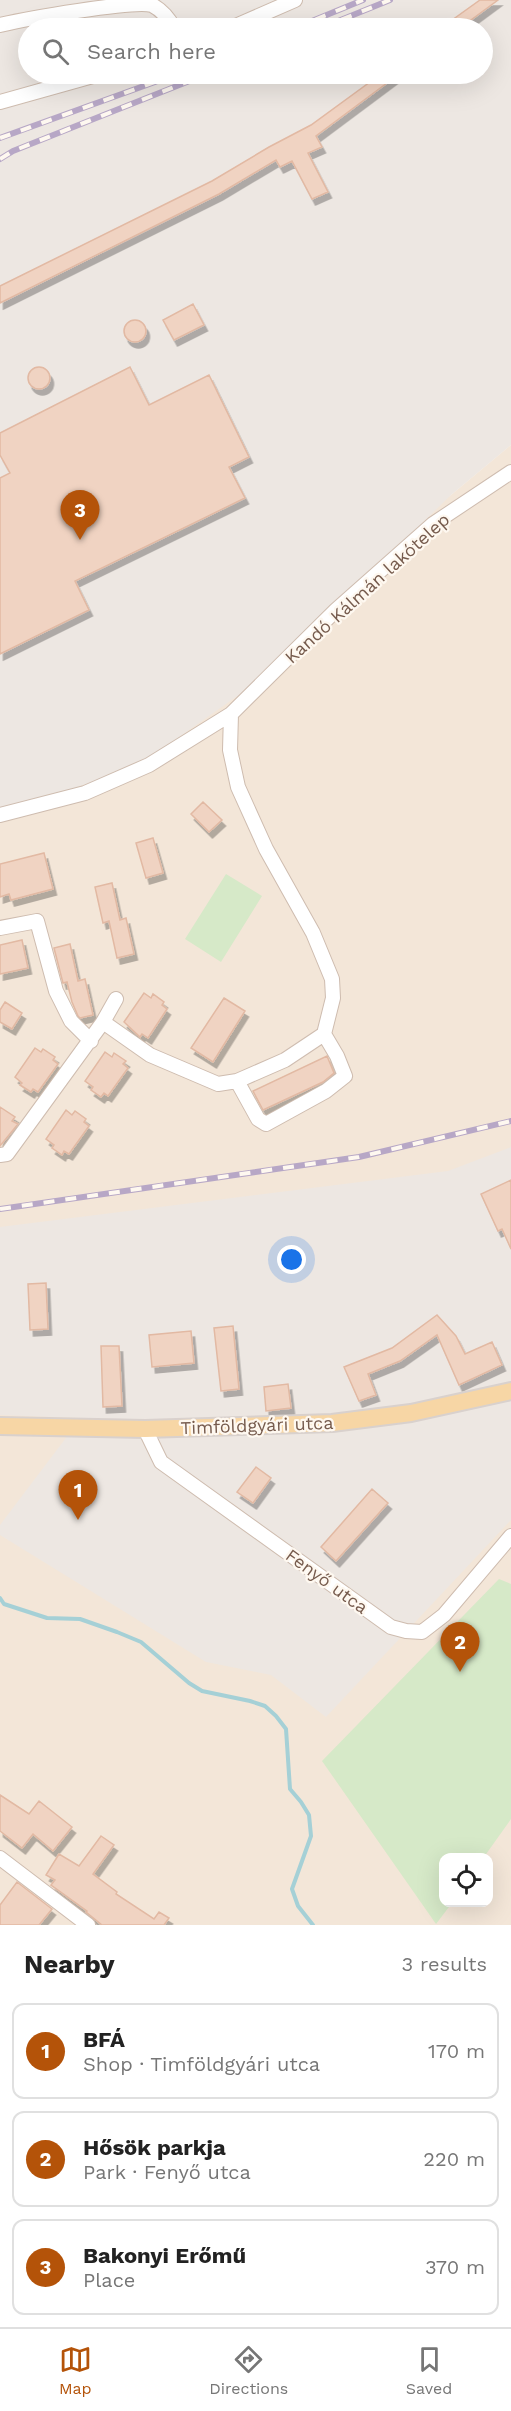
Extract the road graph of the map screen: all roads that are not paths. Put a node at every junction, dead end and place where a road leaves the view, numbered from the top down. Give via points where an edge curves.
1 (295, 0) edge
2 (30, 18) edge
3 (168, 18) edge
4 (254, 18) edge
5 (18, 21) edge
6 (0, 25) edge
7 (64, 84) edge
8 (0, 102) edge
9 (511, 472) edge
10 (231, 714) junction
11 (0, 815) edge
12 (0, 928) edge
13 (116, 999) dead end
14 (103, 1022) junction
15 (324, 1034) junction
16 (91, 1041) junction
17 (237, 1081) junction
18 (0, 1155) edge
19 (511, 1391) edge
20 (0, 1426) edge
21 (145, 1429) junction
22 (511, 1536) edge
23 (0, 1858) edge
24 (88, 1925) edge

1 - 4 street
2 - 3 street via 151,4
5 - 6 street
7 - 8 street
9 - 10 street, Kandó Kálmán lakótelep via 433,524 336,610
10 - 11 street, Kandó Kálmán lakótelep via 149,765 85,793
10 - 15 street via 230,750 238,788 266,849 313,933 332,979 333,998
12 - 16 street via 38,921 56,991 71,1021
13 - 14 street
14 - 16 street
14 - 17 street via 150,1055 190,1074 218,1084
15 - 17 street via 285,1060
15 - 17 street via 345,1076 266,1124 258,1119
16 - 18 street via 7,1154
19 - 21 main road, Timföldgyári utca via 411,1413 332,1423
20 - 21 main road, Timföldgyári utca
21 - 22 street, Fenyő utca via 161,1462 391,1627 422,1632 444,1615
23 - 24 street

